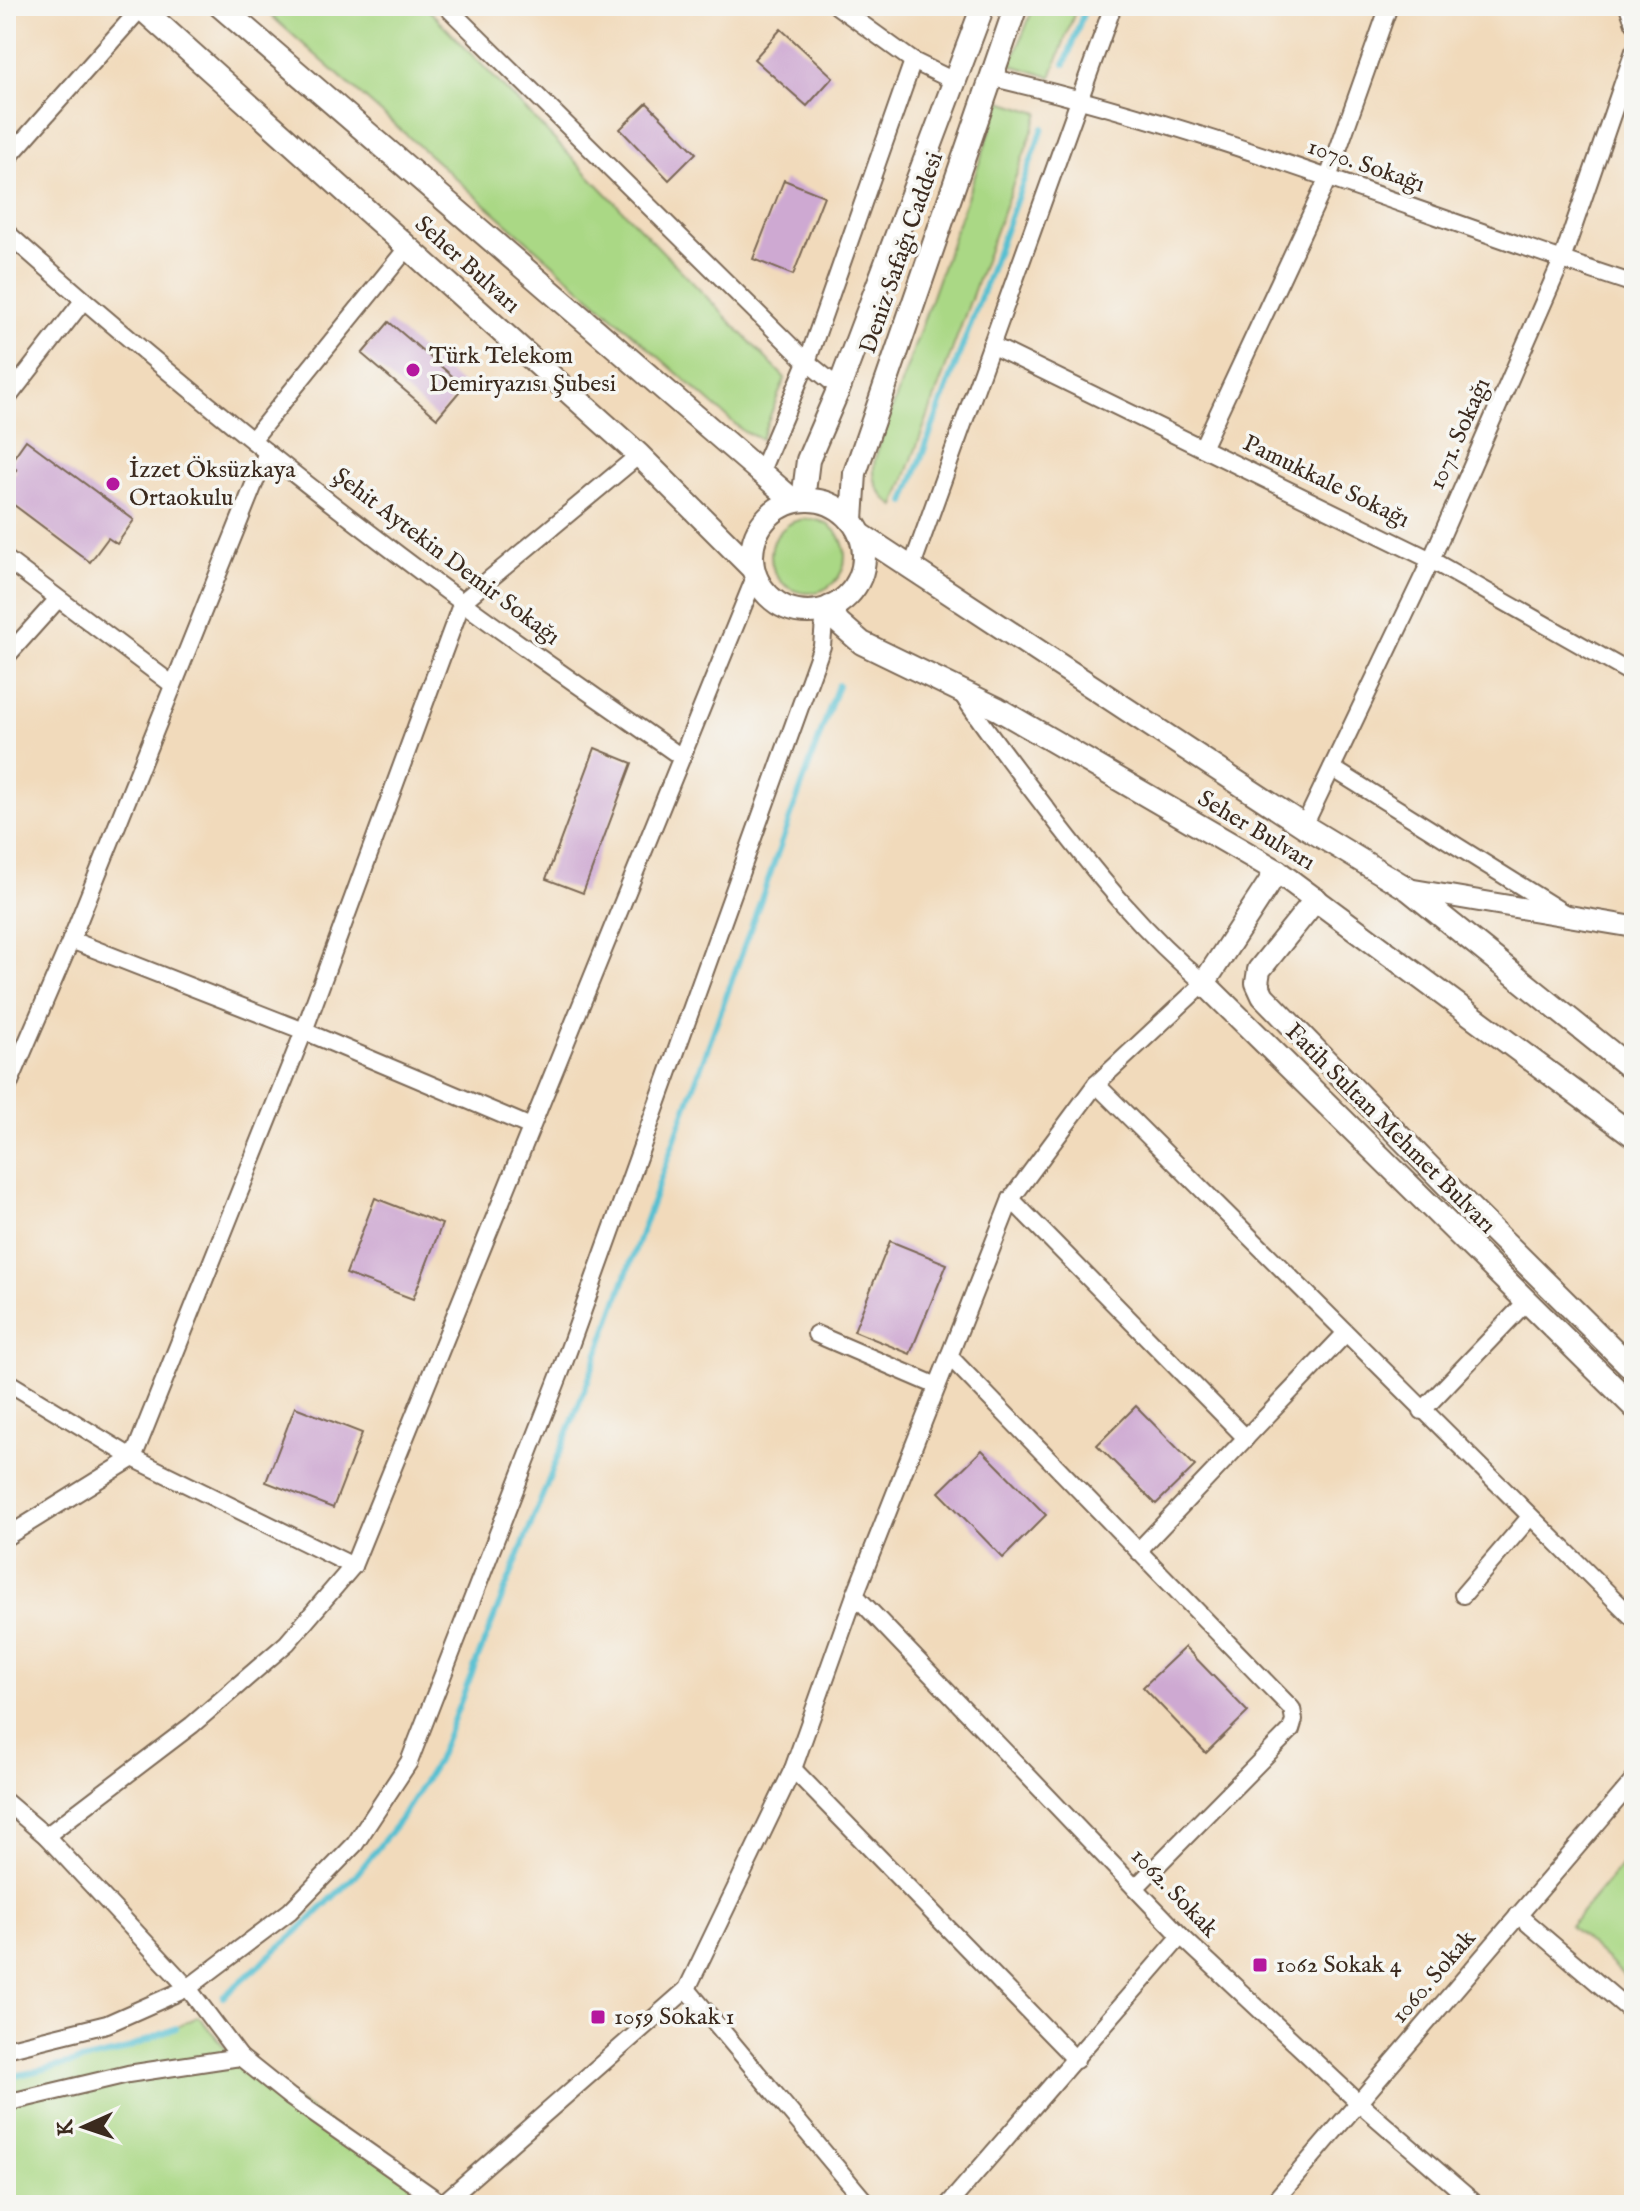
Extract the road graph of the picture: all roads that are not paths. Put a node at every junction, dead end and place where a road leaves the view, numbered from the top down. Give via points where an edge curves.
1 (220, 6) edge
2 (446, 6) edge
3 (837, 6) edge
4 (983, 6) edge
5 (1016, 6) edge
6 (1113, 6) edge
7 (1389, 6) edge
8 (1628, 6) edge
9 (140, 7) edge
10 (1634, 23) edge
11 (1634, 51) edge
12 (913, 61) junction
13 (989, 77) junction
14 (954, 81) junction
15 (1081, 98) junction
16 (6, 160) edge
17 (1328, 178) junction
18 (6, 232) edge
19 (408, 247) junction
20 (1562, 260) junction
21 (1634, 284) edge
22 (83, 301) junction
23 (991, 345) junction
24 (807, 362) junction
25 (839, 388) junction
26 (6, 400) edge
27 (252, 440) junction
28 (1202, 448) junction
29 (267, 452) junction
30 (639, 455) junction
31 (761, 471) junction
32 (799, 500) junction
33 (856, 527) junction
34 (6, 559) edge
35 (1431, 560) junction
36 (911, 569) junction
37 (754, 573) junction
38 (58, 599) junction
39 (462, 602) junction
40 (827, 608) junction
41 (6, 657) edge
42 (1634, 675) edge
43 (173, 685) junction
44 (960, 691) junction
45 (681, 757) junction
46 (1332, 768) junction
47 (1304, 826) junction
48 (1277, 871) junction
49 (1408, 889) junction
50 (1316, 899) junction
51 (1569, 916) junction
52 (1634, 927) edge
53 (71, 940) junction
54 (1204, 983) junction
55 (304, 1031) junction
56 (1634, 1071) edge
57 (1096, 1084) junction
58 (6, 1091) edge
59 (531, 1127) junction
60 (1634, 1136) edge
61 (1011, 1199) junction
62 (1527, 1301) junction
63 (816, 1334) dead end
64 (1345, 1334) junction
65 (949, 1356) junction
66 (1634, 1370) edge
67 (6, 1381) edge
68 (937, 1386) junction
69 (1634, 1407) edge
70 (1422, 1411) junction
71 (1246, 1438) junction
72 (133, 1458) junction
73 (1530, 1517) junction
74 (6, 1537) edge
75 (1138, 1551) junction
76 (353, 1566) junction
77 (855, 1595) junction
78 (1463, 1595) dead end
79 (1634, 1619) edge
80 (793, 1769) junction
81 (1634, 1780) edge
82 (6, 1802) edge
83 (46, 1836) junction
84 (1135, 1888) junction
85 (1518, 1915) junction
86 (1181, 1936) junction
87 (188, 1988) junction
88 (687, 1989) junction
89 (1634, 2014) edge
90 (6, 2049) edge
91 (240, 2057) junction
92 (1076, 2060) junction
93 (1358, 2102) junction
94 (6, 2103) edge
95 (443, 2204) edge
96 (868, 2205) edge
97 (948, 2205) edge
98 (1271, 2205) edge
99 (1477, 2205) edge

1 - 31 main road, Seher Bulvarı
2 - 24 street
3 - 12 street
4 - 14 main road, Deniz Safağı Caddesi
5 - 13 main road, Deniz Safağı Caddesi
6 - 15 street
7 - 17 street
8 - 10 street
9 - 16 street
9 - 19 main road, Seher Bulvarı
11 - 20 street, 1071. Sokağı
12 - 14 street
12 - 24 street
13 - 15 street, 1070. Sokağı
13 - 33 main road, Deniz Safağı Caddesi via 855,473
14 - 25 main road, Deniz Safağı Caddesi
15 - 17 street, 1070. Sokağı
15 - 23 street
17 - 20 street, 1070. Sokağı
17 - 28 street
18 - 22 street, Şehit Aytekin Demir Sokağı
19 - 27 street
19 - 30 main road, Seher Bulvarı
20 - 21 street, 1070. Sokağı
20 - 35 street, 1071. Sokağı
22 - 26 street
22 - 27 street, Şehit Aytekin Demir Sokağı
23 - 28 street, Pamukkale Sokağı
23 - 36 street
24 - 25 street
24 - 31 street
25 - 32 main road, Deniz Safağı Caddesi via 808,460
27 - 29 street, Şehit Aytekin Demir Sokağı
28 - 35 street, Pamukkale Sokağı
29 - 39 street, Şehit Aytekin Demir Sokağı
29 - 43 street
30 - 37 main road, Seher Bulvarı
30 - 39 street
31 - 32 main road, Seher Bulvarı
32 - 33 main road via 826,502
32 - 37 main road via 779,506 757,530
33 - 36 main road, Seher Bulvarı
33 - 40 main road via 864,550 858,581
34 - 38 street
35 - 42 street, Pamukkale Sokağı
35 - 46 street, 1071. Sokağı
36 - 47 main road, Seher Bulvarı
37 - 40 main road via 763,591 789,609
37 - 45 street
38 - 41 street
38 - 43 street
39 - 45 street, Şehit Aytekin Demir Sokağı
39 - 55 street
40 - 44 main road, Seher Bulvarı via 862,643
40 - 87 street via 822,646 561,1371 409,1762 355,1844 300,1900
43 - 53 street
44 - 48 main road, Seher Bulvarı
44 - 54 street via 1087,862 1154,938
45 - 59 street
46 - 47 street, 1071. Sokağı
46 - 51 street
47 - 49 main road, Seher Bulvarı
48 - 50 main road, Seher Bulvarı
48 - 54 main road
49 - 51 street
49 - 56 main road, Seher Bulvarı
50 - 60 main road, Seher Bulvarı
50 - 66 main road, Fatih Sultan Mehmet Bulvarı via 1259,970 1263,996
51 - 52 street
53 - 55 street
53 - 58 street
54 - 57 street
54 - 62 main road, Fatih Sultan Mehmet Bulvarı
55 - 59 street
55 - 72 street
57 - 61 street
57 - 64 street
59 - 76 street
61 - 65 street
61 - 71 street
62 - 69 main road, Fatih Sultan Mehmet Bulvarı
62 - 70 street
63 - 68 street
64 - 70 street
64 - 71 street
65 - 68 street
65 - 75 street
67 - 72 street
68 - 77 street
70 - 73 street
71 - 75 street
72 - 74 street
72 - 76 street
73 - 78 street
73 - 79 street
75 - 84 street via 1292,1709 1294,1720 1291,1730
76 - 83 street via 287,1643 192,1725
77 - 80 street
77 - 84 street, 1062. Sokak
80 - 88 street
80 - 92 street
81 - 85 street, 1060. Sokak
82 - 83 street
83 - 87 street
84 - 86 street, 1062. Sokak
85 - 89 street
85 - 93 street, 1060. Sokak
86 - 92 street
86 - 93 street, 1062. Sokak
87 - 90 street via 107,2024
87 - 91 street
88 - 95 street
88 - 96 street
91 - 94 street via 128,2074
91 - 95 street
92 - 97 street
93 - 98 street, 1060. Sokak
93 - 99 street, 1062. Sokak

